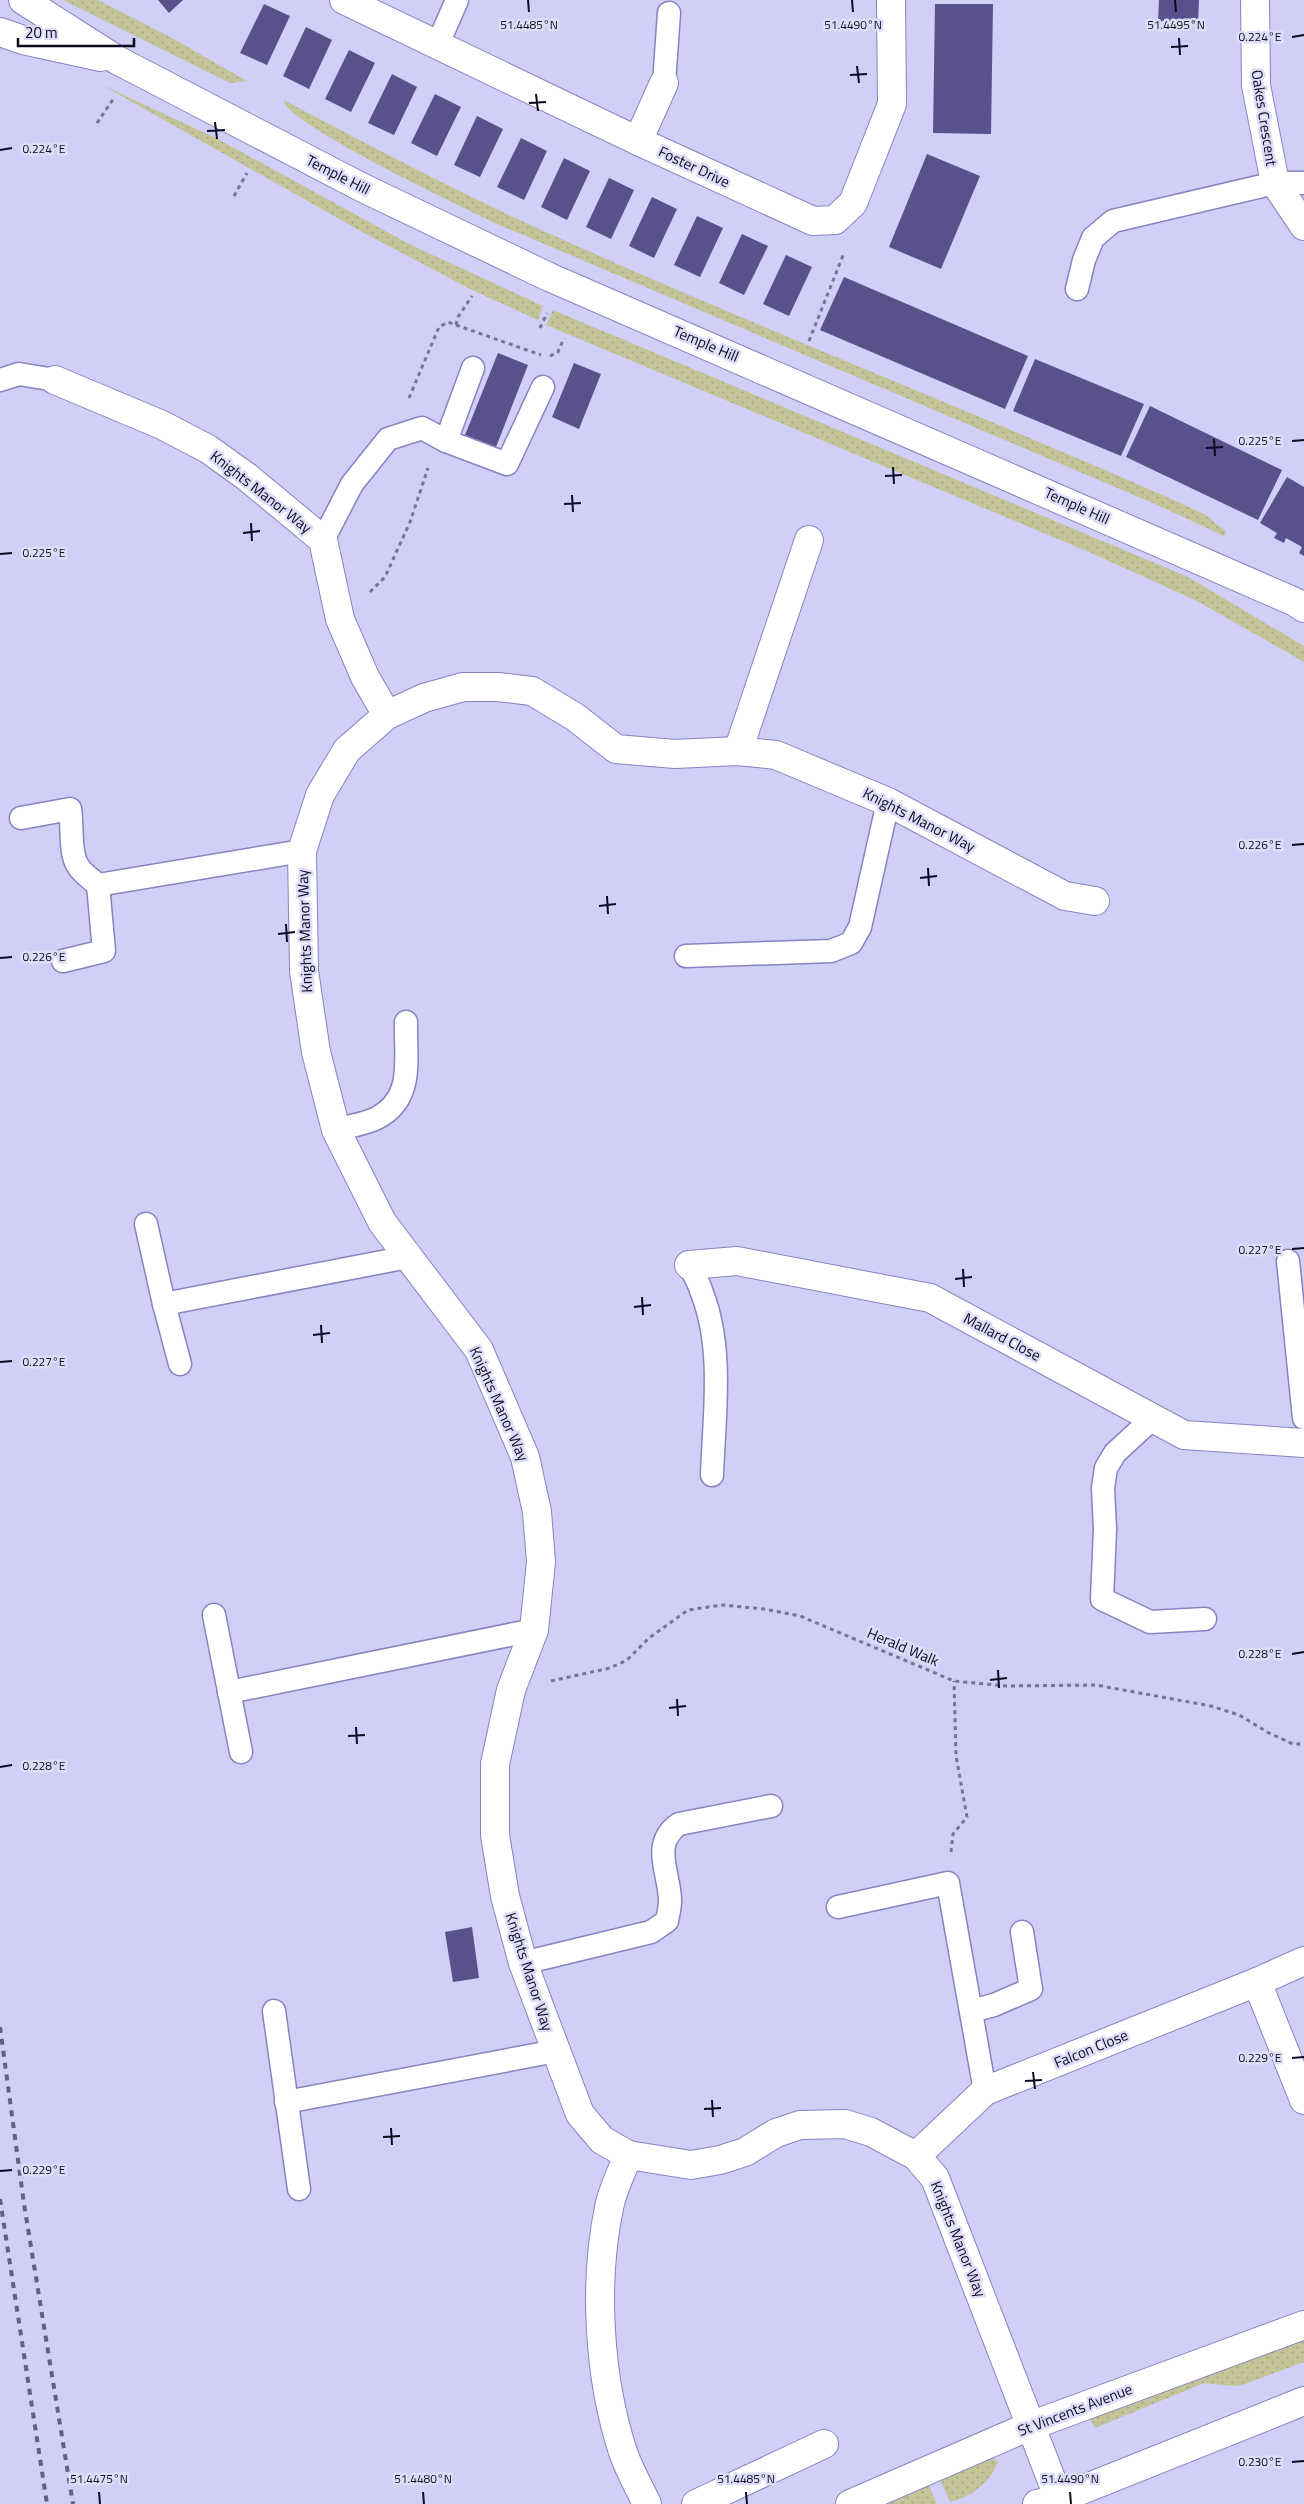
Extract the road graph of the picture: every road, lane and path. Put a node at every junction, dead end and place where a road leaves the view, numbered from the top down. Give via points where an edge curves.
1 (23, 0) edge
2 (344, 0) edge
3 (457, 0) edge
4 (891, 0) edge
5 (1255, 0) edge
6 (669, 12) dead end
7 (0, 32) edge
8 (437, 46) junction
9 (117, 60) junction
10 (664, 82) joint
11 (114, 98) dead end
12 (96, 123) dead end
13 (638, 141) junction
14 (247, 173) dead end
15 (1275, 183) junction
16 (1304, 183) edge
17 (234, 196) dead end
18 (1304, 226) edge
19 (844, 254) dead end
20 (1077, 288) dead end
21 (472, 296) dead end
22 (548, 311) dead end
23 (458, 317) dead end
24 (456, 325) dead end
25 (540, 328) dead end
26 (564, 338) dead end
27 (809, 341) dead end
28 (473, 368) dead end
29 (0, 380) edge
30 (55, 380) joint
31 (543, 388) dead end
32 (446, 441) junction
33 (322, 540) junction
34 (809, 540) dead end
35 (1304, 608) edge
36 (387, 715) junction
37 (738, 751) junction
38 (888, 802) junction
39 (21, 818) dead end
40 (302, 851) junction
41 (98, 885) junction
42 (1095, 901) dead end
43 (686, 956) dead end
44 (63, 961) dead end
45 (406, 1022) dead end
46 (336, 1130) junction
47 (146, 1224) dead end
48 (408, 1258) junction
49 (1288, 1261) dead end
50 (689, 1265) joint
51 (164, 1304) junction
52 (180, 1364) dead end
53 (1153, 1418) junction
54 (1304, 1418) edge
55 (1304, 1443) edge
56 (712, 1475) dead end
57 (214, 1615) dead end
58 (1205, 1619) dead end
59 (534, 1630) junction
60 (954, 1681) junction
61 (510, 1690) junction
62 (229, 1692) junction
63 (1304, 1744) edge
64 (241, 1752) dead end
65 (771, 1806) dead end
66 (948, 1883) junction
67 (838, 1908) dead end
68 (1022, 1932) dead end
69 (1304, 1961) edge
70 (523, 1963) junction
71 (1257, 1982) junction
72 (274, 2011) dead end
73 (971, 2011) junction
74 (556, 2051) junction
75 (985, 2091) junction
76 (1304, 2100) edge
77 (286, 2102) junction
78 (628, 2155) junction
79 (916, 2156) junction
80 (299, 2189) dead end
81 (1304, 2325) edge
82 (1304, 2401) edge
83 (1030, 2426) junction
84 (824, 2444) dead end
85 (1048, 2501) edge
86 (647, 2504) edge
87 (696, 2504) edge
88 (850, 2504) edge

1 - 9 street, Temple Hill
2 - 8 street, Foster Drive
3 - 8 lane
4 - 13 street, Foster Drive via 892,104 853,203 835,220 813,221
5 - 15 street, Oakes Crescent via 1256,85
6 - 10 lane
7 - 9 street, Temple Hill
8 - 13 street, Foster Drive
9 - 35 street, Temple Hill via 361,187 549,277
10 - 13 street
11 - 12 path
14 - 17 path
15 - 16 lane
15 - 18 street, Oakes Crescent
15 - 20 lane via 1113,221 1092,238
19 - 27 path
21 - 23 path
22 - 25 path
24 - 26 path via 546,356 558,352
28 - 32 lane
29 - 30 lane via 19,374
30 - 33 street, Knights Manor Way via 162,425 208,449
31 - 32 lane via 507,464
32 - 33 lane via 422,428 388,439 352,484
33 - 36 street, Knights Manor Way via 340,619 365,677
34 - 37 street
36 - 37 street, Knights Manor Way via 424,698 463,687 498,687 532,691 576,717 616,749 675,754
36 - 40 street, Knights Manor Way via 347,750 320,795
37 - 38 street, Knights Manor Way via 776,755
38 - 42 street, Knights Manor Way via 1065,896
38 - 43 lane via 860,927 851,943 831,951
39 - 41 lane via 70,809 73,857 78,868
40 - 41 lane, Knights Manor Way
40 - 46 street, Knights Manor Way via 304,971 316,1052
41 - 44 lane via 104,951
45 - 46 lane via 405,1087 395,1104 376,1118
46 - 48 street, Knights Manor Way via 382,1222
47 - 51 lane
48 - 51 lane
48 - 59 street, Knights Manor Way via 479,1350 525,1457 537,1512 541,1562
49 - 54 lane
50 - 53 street, Mallard Close via 737,1261 930,1298
50 - 56 lane via 703,1294 712,1331 715,1368
51 - 52 lane
53 - 55 street, Mallard Close via 1184,1435
53 - 58 lane via 1115,1453 1106,1468 1102,1599 1150,1622
57 - 62 lane
59 - 61 street, Knights Manor Way
59 - 62 lane
60 - 61 path, Herald Walk via 800,1616 722,1605 688,1610 649,1638 627,1660 610,1668
60 - 63 path, Herald Walk via 1006,1686 1096,1685 1211,1706 1239,1715 1293,1744
60 - 66 path via 956,1756 967,1817 953,1834
61 - 70 street, Knights Manor Way via 495,1764 495,1835 504,1896
62 - 64 lane
65 - 70 lane via 679,1824 670,1830 664,1840 670,1902 667,1921 651,1932
66 - 67 lane
66 - 73 lane
68 - 73 lane via 1031,1989 994,2006
69 - 71 street, Falcon Close
70 - 74 street, Knights Manor Way
71 - 75 street, Falcon Close
71 - 76 street
72 - 77 lane
73 - 75 lane
74 - 77 lane, Knights Manor Way
74 - 78 street, Knights Manor Way via 580,2114 602,2140
75 - 79 street, Falcon Close
77 - 80 lane
78 - 79 street, Knights Manor Way via 690,2165 745,2152 776,2133 800,2126 845,2124 871,2132
78 - 86 street via 609,2207 600,2265 601,2329 608,2389 623,2453
79 - 83 street, Knights Manor Way via 935,2178
81 - 83 street, St Vincents Avenue
82 - 85 street
83 - 85 street, Knights Manor Way
83 - 88 street, St Vincents Avenue
84 - 87 street

